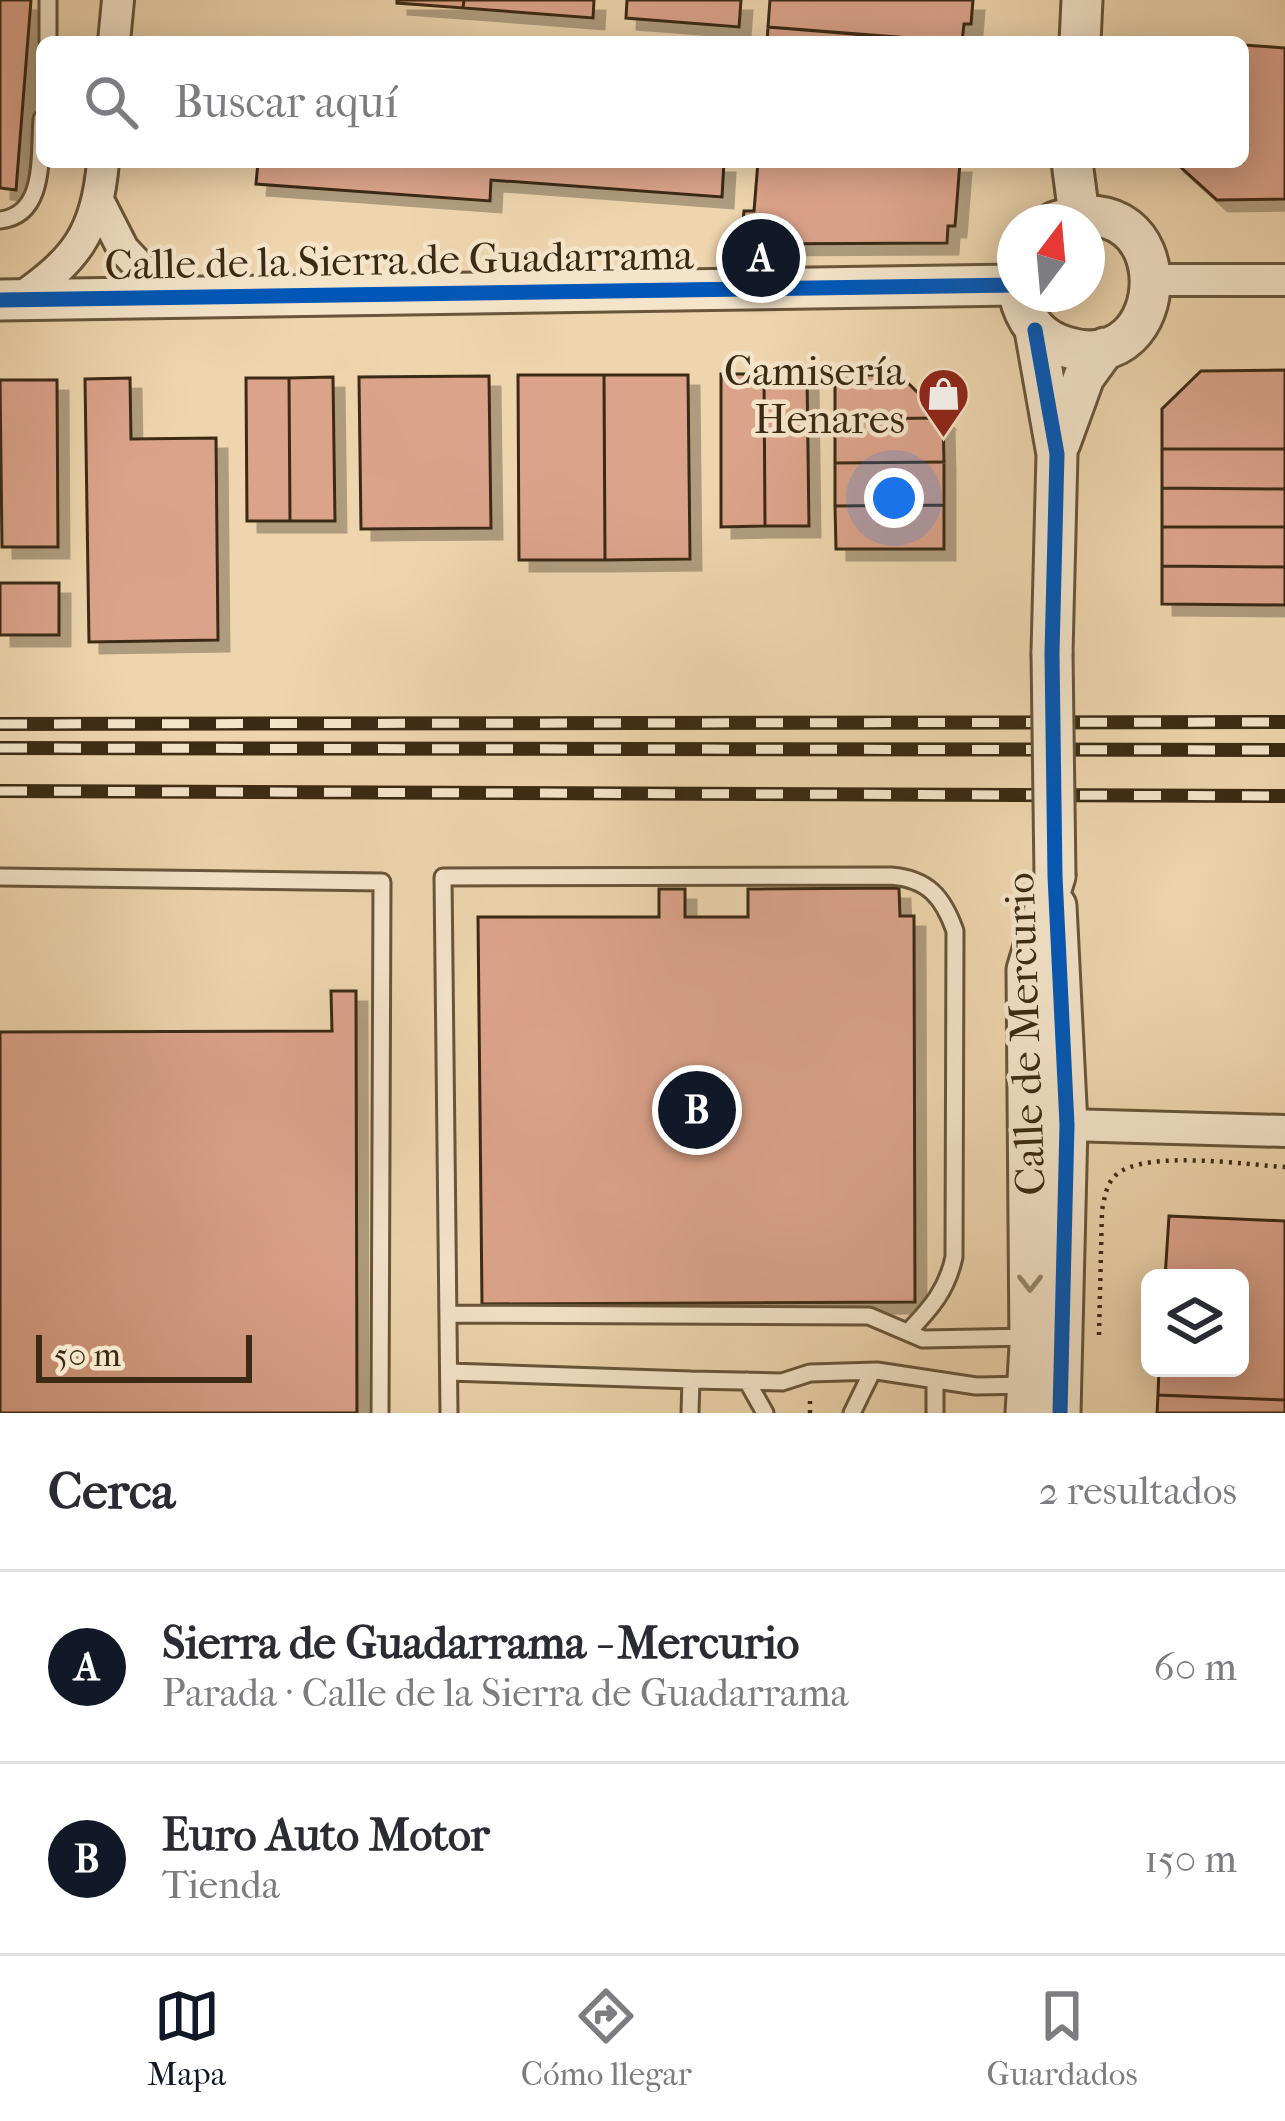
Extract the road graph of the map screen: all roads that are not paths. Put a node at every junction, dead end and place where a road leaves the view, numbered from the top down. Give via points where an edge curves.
1 (48, 0) edge
2 (1082, 0) edge
3 (48, 36) edge
4 (1080, 36) edge
5 (38, 168) edge
6 (103, 168) edge
7 (1071, 168) edge
8 (100, 204) junction
9 (1068, 204) edge
10 (1105, 218) edge
11 (0, 220) edge
12 (1154, 280) junction
13 (1285, 280) edge
14 (997, 285) edge
15 (170, 299) junction
16 (9, 300) edge
17 (1027, 312) edge
18 (1105, 348) junction
19 (1057, 454) junction
20 (1055, 876) junction
21 (0, 877) edge
22 (1028, 1041) junction
23 (1067, 1125) junction
24 (1285, 1131) edge
25 (1029, 1206) junction
26 (448, 1314) junction
27 (908, 1331) junction
28 (1030, 1337) junction
29 (448, 1372) junction
30 (872, 1372) junction
31 (691, 1380) junction
32 (935, 1381) junction
33 (747, 1382) junction
34 (1027, 1399) edge
35 (380, 1413) edge
36 (449, 1413) edge
37 (689, 1413) edge
38 (765, 1413) edge
39 (852, 1413) edge
40 (935, 1413) edge
41 (1060, 1413) edge

1 - 3 lane
2 - 4 street
5 - 11 lane via 28,208
6 - 8 street
7 - 9 street
8 - 15 street via 123,248
8 - 16 street via 85,240 52,276
10 - 12 street via 1147,252
12 - 13 street
12 - 18 street via 1148,309 1127,337
14 - 15 street, Calle de la Sierra de Guadarrama
15 - 16 street, Calle de la Sierra de Guadarrama
17 - 18 street via 1054,343
17 - 19 street
18 - 19 street via 1084,377
19 - 20 street, Calle de Mercurio, bridge
20 - 22 street, Calle de Mercurio via 1028,970
20 - 23 street, Calle de Mercurio
21 - 35 lane via 382,882
22 - 23 street via 1052,1108
22 - 25 street, Calle de Mercurio
23 - 24 street
23 - 25 street
23 - 41 street, Calle de Mercurio
25 -> 28 street, Calle de Mercurio
26 - 27 lane via 869,1316
26 - 27 lane via 442,877 891,876 931,888 955,931 954,1257 935,1304
26 - 29 lane
27 - 28 lane via 923,1339
28 - 34 street, Calle de Mercurio
29 - 31 lane
29 - 36 lane
30 - 32 lane
30 - 33 lane
30 - 39 lane
31 - 33 lane
31 - 37 lane
32 - 34 lane
32 - 40 lane
33 - 38 lane

